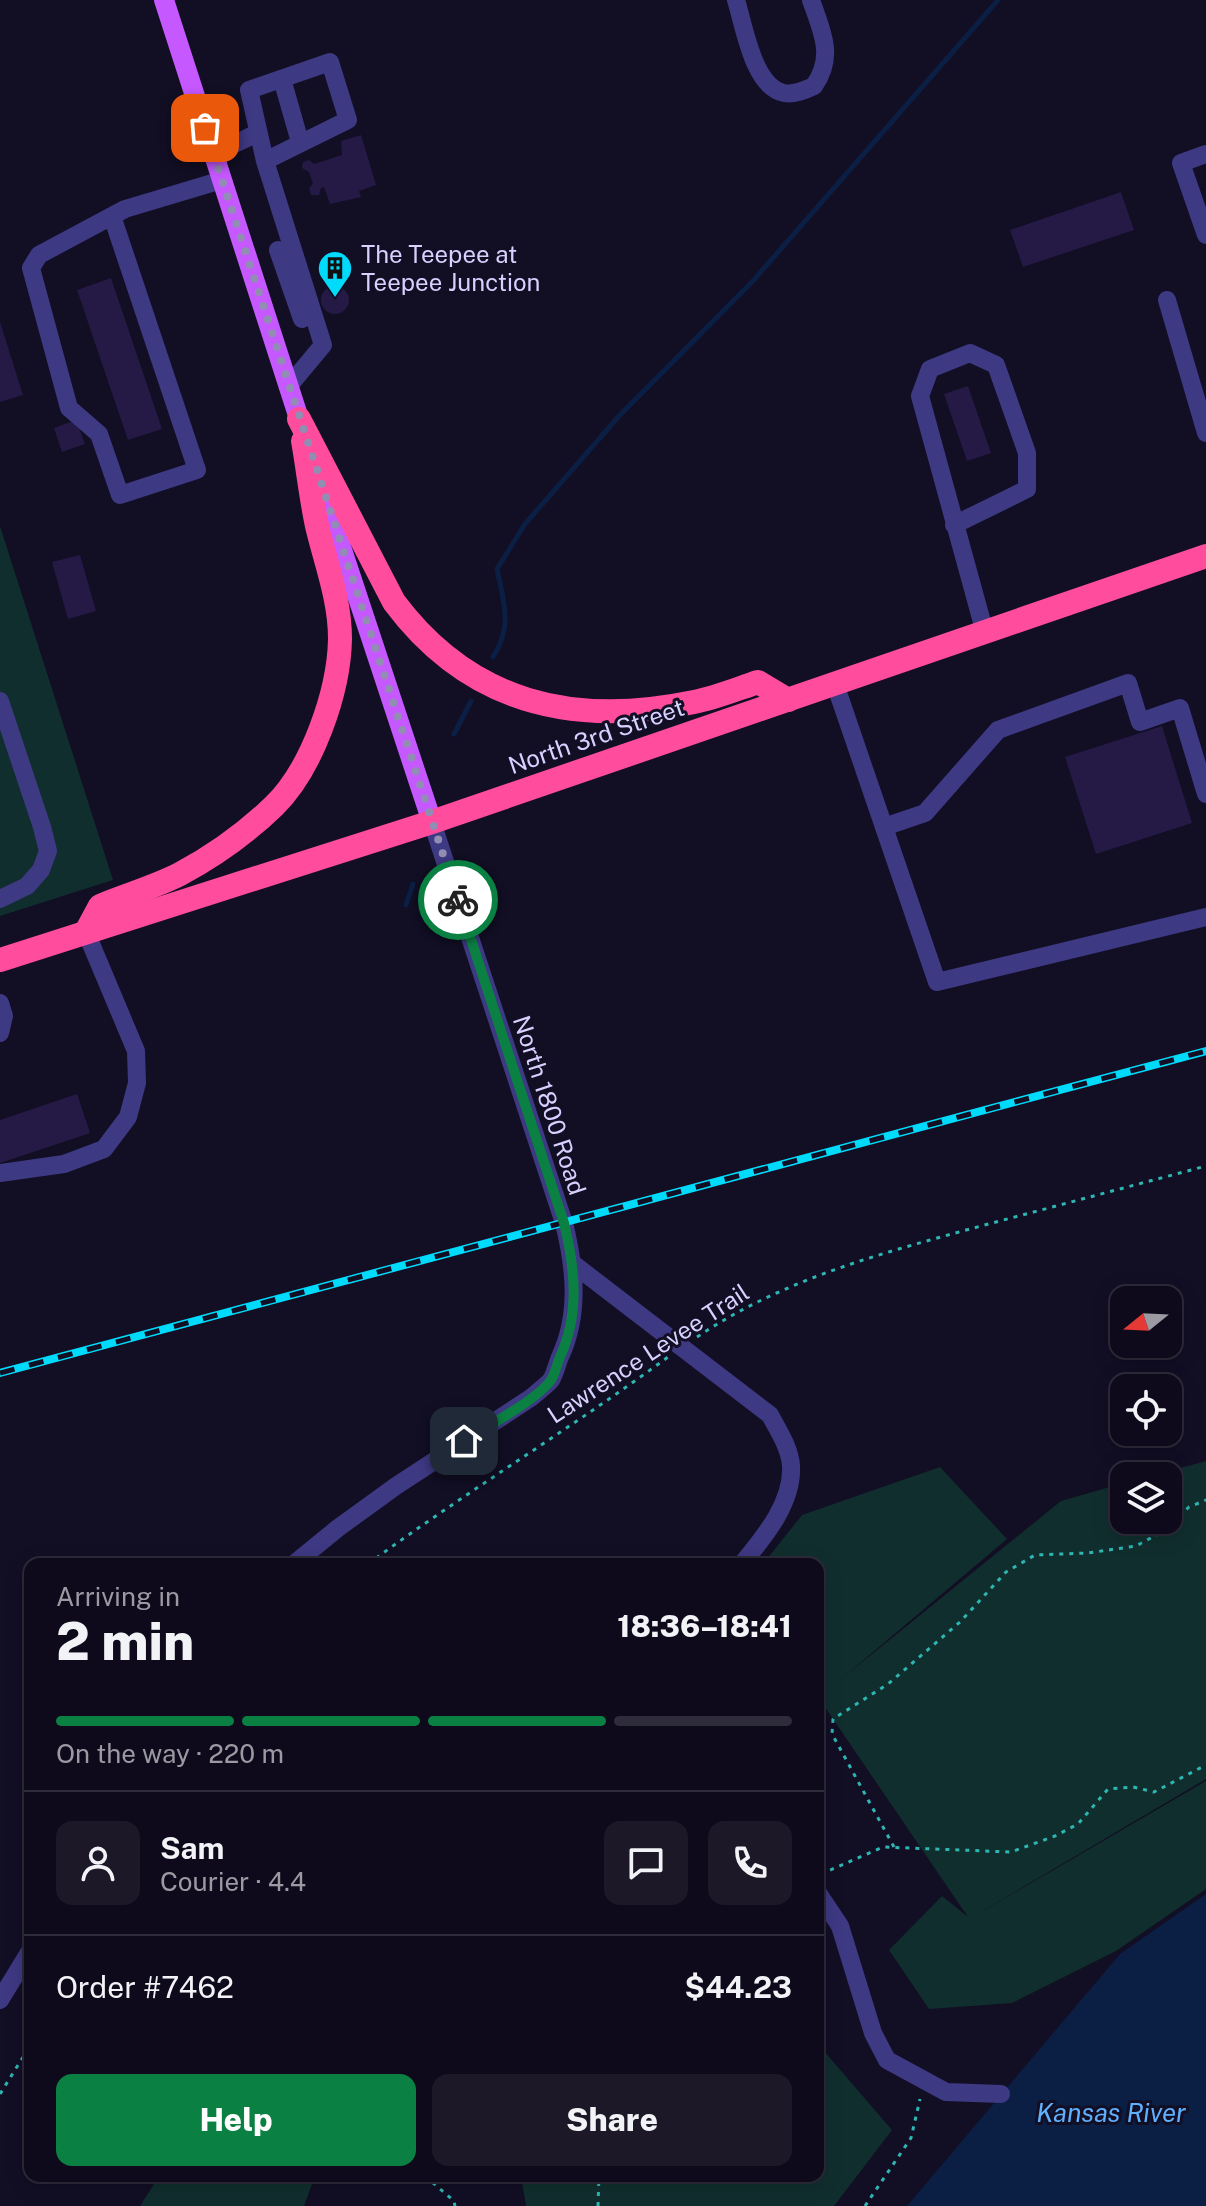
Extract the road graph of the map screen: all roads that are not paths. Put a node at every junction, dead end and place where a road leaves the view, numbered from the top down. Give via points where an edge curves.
1 (164, 0) edge
2 (736, 0) edge
3 (811, 0) edge
4 (282, 79) junction
5 (258, 133) junction
6 (300, 142) junction
7 (213, 154) junction
8 (1206, 154) edge
9 (265, 161) junction
10 (222, 180) junction
11 (112, 216) junction
12 (1206, 235) edge
13 (284, 248) junction
14 (248, 261) junction
15 (1167, 300) dead end
16 (288, 387) junction
17 (299, 419) junction
18 (1206, 433) edge
19 (954, 525) junction
20 (1206, 556) edge
21 (985, 633) junction
22 (835, 684) junction
23 (788, 700) junction
24 (0, 701) edge
25 (1206, 794) edge
26 (432, 822) junction
27 (884, 827) junction
28 (0, 899) edge
29 (1206, 917) edge
30 (86, 932) junction
31 (0, 960) edge
32 (0, 1003) edge
33 (0, 1033) edge
34 (0, 1173) edge
35 (572, 1263) junction
36 (301, 1558) edge
37 (747, 1558) edge
38 (824, 1902) edge
39 (24, 1961) edge
40 (0, 2000) edge
41 (1001, 2094) dead end

1 - 7 main road
2 - 3 street via 756,68 765,82 786,94 814,86 824,71 826,51
4 - 5 street via 249,90
4 - 6 street
4 - 6 street via 330,62 348,120
5 - 7 street
5 - 9 street
6 - 9 street
7 - 10 main road
8 - 12 street via 1181,163
9 - 13 street
10 - 11 street
10 - 14 main road
11 - 11 street via 39,255 31,268 69,408 99,434 120,495 197,470
13 - 14 street
13 - 16 street via 323,345
14 - 16 main road
15 - 18 street
16 - 17 main road
17 - 23 highway via 394,602 436,650 479,681 540,703 596,712 697,702 758,682
17 - 26 main road
17 - 30 highway via 340,639 324,718 304,765 275,805 180,874 100,906
19 - 19 street via 920,396 930,369 970,353 996,365 1027,453 1027,489
19 - 21 street
20 - 21 highway, North 3rd Street
21 - 22 highway, North 3rd Street
22 - 23 highway, North 3rd Street
22 - 27 street
23 - 26 highway, North 3rd Street
24 - 28 street via 48,851 27,886
25 - 27 street via 1180,708 1140,722 1128,683 998,730 925,813
26 - 30 highway, North 3rd Street
26 - 35 street, North 1800 Road via 561,1212
27 - 29 street via 937,982
30 - 31 highway, North 3rd Street
30 - 34 street via 136,1051 137,1083 128,1117 104,1149 64,1164
32 - 33 street
35 - 36 street, North 1800 Road via 572,1323 550,1381
35 - 37 street via 770,1415 791,1467 784,1501 770,1530
38 - 41 street via 840,1926 873,2033 887,2060 946,2092
39 - 40 street

